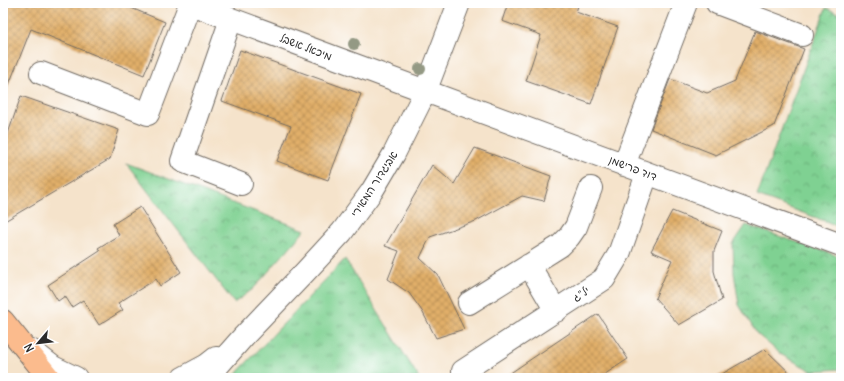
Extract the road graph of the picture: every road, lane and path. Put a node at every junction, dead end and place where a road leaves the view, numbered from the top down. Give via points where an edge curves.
1 (458, 3) edge
2 (686, 3) edge
3 (717, 3) edge
4 (189, 4) edge
5 (231, 19) junction
6 (802, 34) dead end
7 (41, 73) dead end
8 (425, 92) junction
9 (624, 165) junction
10 (647, 174) junction
11 (241, 184) dead end
12 (591, 188) dead end
13 (841, 245) edge
14 (529, 265) junction
15 (468, 302) dead end
16 (556, 311) junction
17 (3, 321) edge
18 (244, 336) junction
19 (20, 342) junction
20 (463, 372) dead end
21 (49, 378) edge
22 (76, 378) edge
23 (183, 378) edge
24 (206, 378) edge

1 - 8 street, אביגדור המאירי
2 - 9 street
3 - 6 street
4 - 5 street, מיכאל אשבל
4 - 7 street via 148,114
5 - 8 street, מיכאל אשבל
5 - 11 street via 182,160
8 - 9 street, דוד פרישמן
8 - 18 street, אביגדור המאירי via 394,154 372,191 342,232
9 - 10 street, דוד פרישמן
10 - 13 street, דוד פרישמן
10 - 16 street, יל"ג via 619,254 604,279
12 - 14 street via 576,227 569,237 560,246
14 - 15 street
14 - 16 street
16 - 20 street, יל"ג
17 - 19 main road
18 - 23 street, אביגדור המאירי via 207,365
18 - 24 street, אביגדור המאירי
19 - 21 main road
19 - 22 street via 53,367

